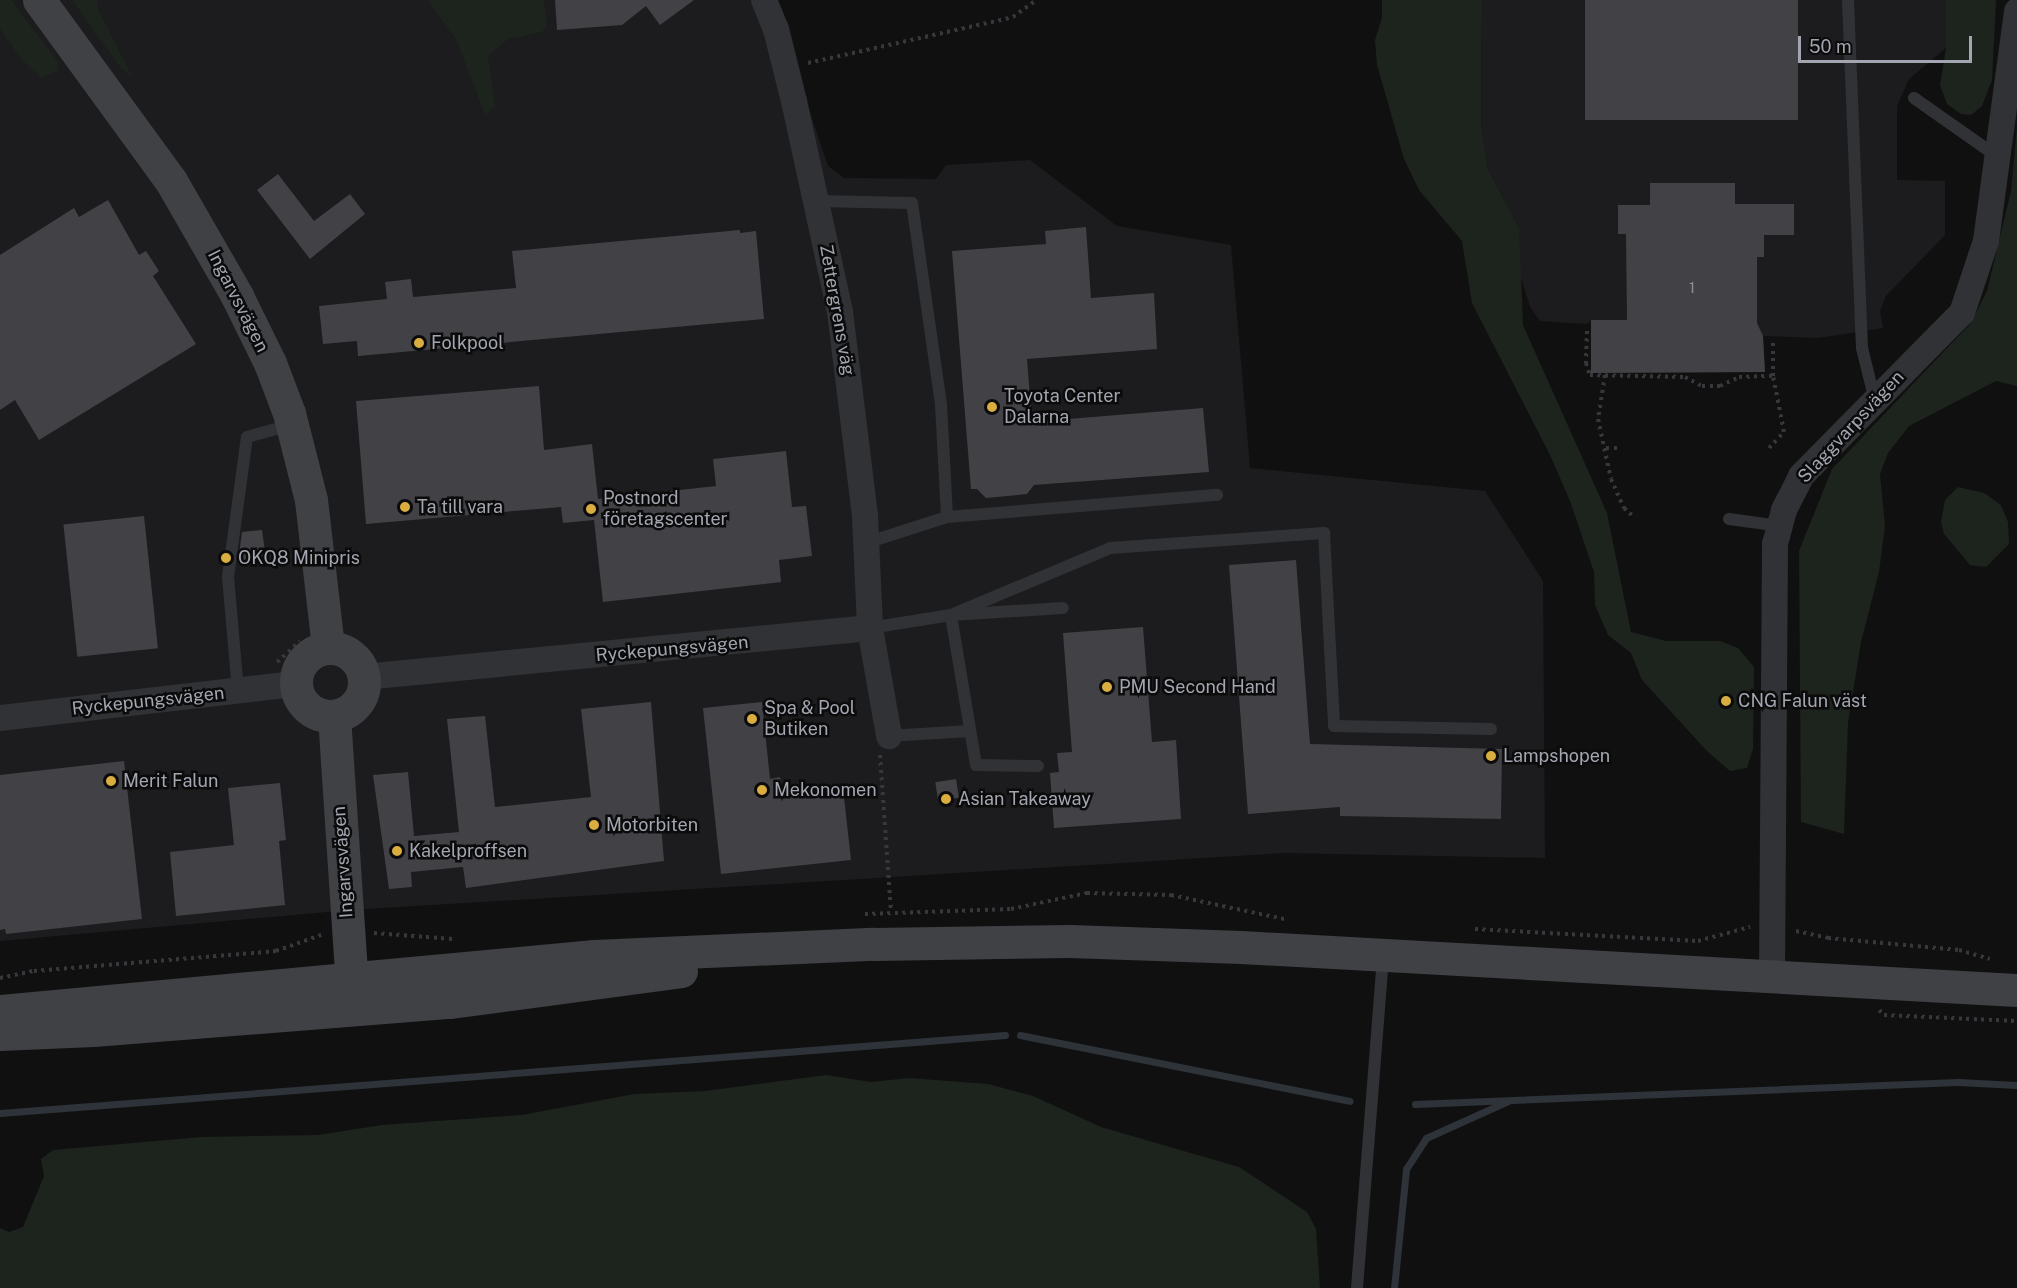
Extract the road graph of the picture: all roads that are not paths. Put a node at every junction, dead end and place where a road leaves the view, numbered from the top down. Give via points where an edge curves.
1 (39, 0) edge
2 (764, 0) edge
3 (1848, 0) edge
4 (2017, 11) edge
5 (1914, 98) dead end
6 (1998, 156) junction
7 (816, 201) junction
8 (1875, 401) junction
9 (292, 424) junction
10 (1216, 495) dead end
11 (947, 517) junction
12 (1729, 519) dead end
13 (1780, 526) junction
14 (866, 543) junction
15 (1063, 608) dead end
16 (951, 615) junction
17 (870, 628) junction
18 (328, 648) junction
19 (364, 677) junction
20 (296, 684) junction
21 (238, 691) junction
22 (334, 716) junction
23 (0, 718) edge
24 (1491, 729) dead end
25 (969, 731) junction
26 (889, 736) joint
27 (1038, 766) dead end
28 (1383, 954) junction
29 (1772, 976) junction
30 (2017, 990) edge
31 (353, 994) junction
32 (0, 1011) edge
33 (0, 1034) edge
34 (1358, 1288) edge

1 - 9 main road, Ingarvsvägen via 117,104 197,224 270,363
2 - 7 street, Zettergrens väg via 786,68
3 - 8 lane via 1862,348
4 - 6 street, Slaggvarpsvägen
5 - 6 lane
6 - 8 street, Slaggvarpsvägen via 1986,241 1962,313
7 - 11 lane via 912,203 940,405
7 - 14 street, Zettergrens väg via 849,370
8 - 13 street, Slaggvarpsvägen via 1801,476
9 - 18 main road, Ingarvsvägen via 310,500
9 - 21 lane via 247,437 228,578
10 - 11 lane
11 - 14 lane
12 - 13 lane
13 - 29 street, Slaggvarpsvägen via 1775,544
14 - 17 street, Zettergrens väg
15 - 16 lane
16 - 17 lane
16 - 24 lane via 1110,548 1324,533 1334,726
16 - 25 lane
17 - 19 street, Ryckepungsvägen
17 - 26 street
18 - 19 main road via 352,656
18 - 20 main road via 308,656 297,674
19 - 22 main road via 364,689 354,707
20 - 21 street, Ryckepungsvägen
20 - 22 main road via 311,711
21 - 23 street, Ryckepungsvägen
22 - 31 main road, Ingarvsvägen
25 - 26 lane
25 - 27 lane via 976,765
28 - 29 main road
28 - 31 main road via 1070,941 873,944 594,956
28 - 34 lane
29 - 30 main road
31 - 32 main road
31 - 33 main road via 93,1030

